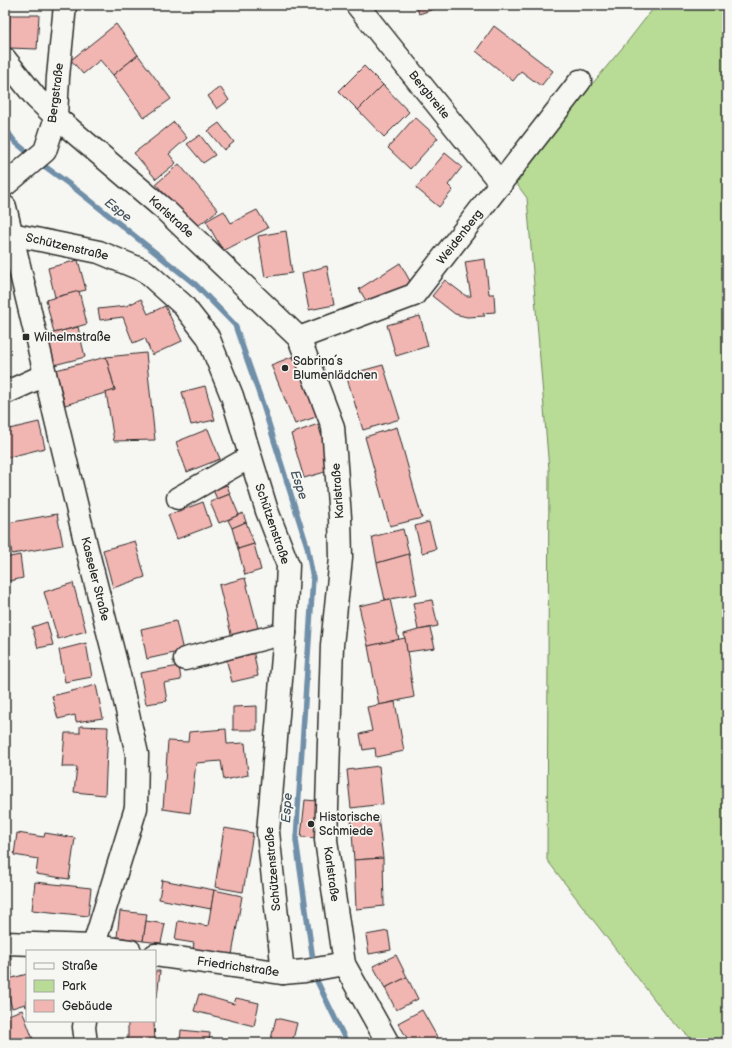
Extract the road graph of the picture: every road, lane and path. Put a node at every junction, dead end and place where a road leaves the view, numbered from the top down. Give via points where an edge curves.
1 (65, 5) edge
2 (357, 5) edge
3 (5, 59) edge
4 (580, 81) dead end
5 (56, 117) junction
6 (501, 184) junction
7 (5, 185) edge
8 (5, 207) edge
9 (11, 234) junction
10 (299, 338) junction
11 (45, 376) junction
12 (5, 393) edge
13 (250, 457) junction
14 (178, 498) dead end
15 (285, 633) junction
16 (185, 659) dead end
17 (5, 943) edge
18 (93, 948) edge
19 (118, 950) edge
20 (156, 955) edge
21 (344, 964) junction
22 (283, 973) junction
23 (85, 1022) edge
24 (86, 1043) edge
25 (388, 1043) edge

1 - 5 street, Bergstraße
2 - 6 street, Bergbreite
3 - 5 street, Karlstraße via 36,98
4 - 6 street, Weidenberg
5 - 7 street, Bergstraße via 45,151
5 - 10 street, Karlstraße via 165,210
6 - 10 street, Weidenberg via 414,295
8 - 9 street, Kasseler Straße
9 - 11 street, Kasseler Straße
9 - 13 street, Schützenstraße via 99,252 145,271 183,305 208,337 232,396
10 - 21 street, Karlstraße via 333,427 340,517 341,558 332,644 326,840
11 - 12 street
11 - 18 street, Kasseler Straße via 137,754 136,808
13 - 14 street
13 - 15 street, Schützenstraße via 288,565
15 - 16 street
15 - 22 street, Schützenstraße via 268,832
17 - 18 street
18 - 19 street
20 - 22 street, Friedrichstraße
21 - 22 street, Friedrichstraße
21 - 25 street, Karlstraße
23 - 24 street

